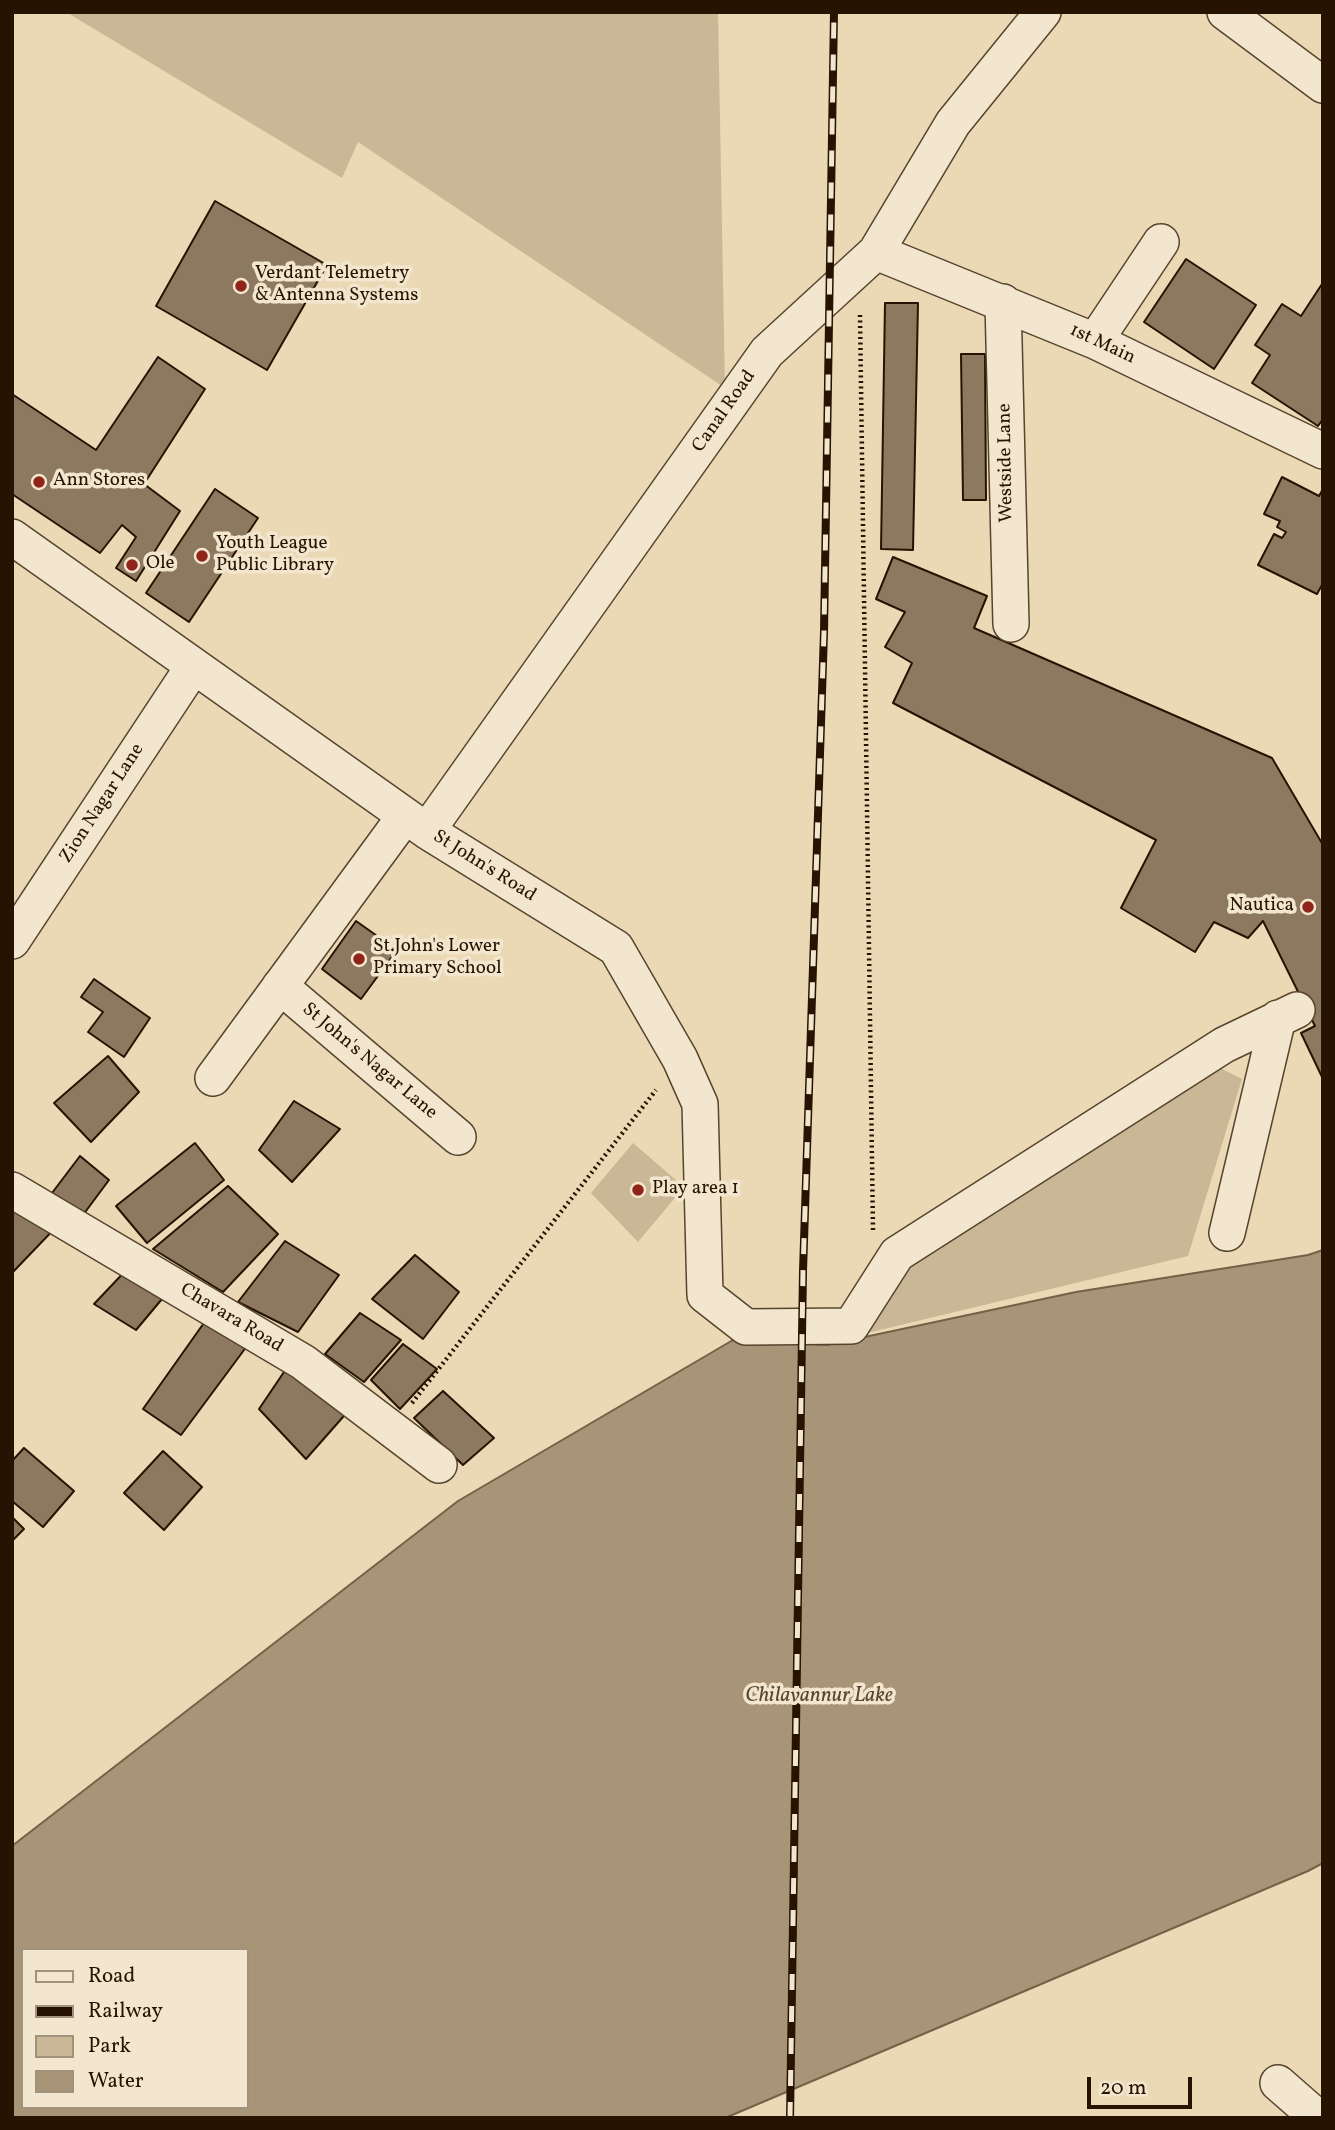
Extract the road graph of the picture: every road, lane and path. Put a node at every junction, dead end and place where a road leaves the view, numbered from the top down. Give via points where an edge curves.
1 (1043, 12) edge
2 (1225, 12) edge
3 (1323, 85) edge
4 (1161, 242) dead end
5 (876, 252) junction
6 (1003, 302) junction
7 (860, 312) dead end
8 (1095, 341) junction
9 (1323, 451) edge
10 (12, 537) edge
11 (1011, 624) dead end
12 (193, 667) junction
13 (416, 824) junction
14 (12, 940) edge
15 (280, 986) junction
16 (680, 1059) junction
17 (213, 1078) dead end
18 (458, 1137) dead end
19 (12, 1190) edge
20 (873, 1231) dead end
21 (1227, 1233) dead end
22 (392, 1429) junction
23 (439, 1465) dead end
24 (1278, 2083) dead end
25 (1318, 2118) edge

1 - 5 street, Canal Road via 953,123
2 - 3 street
4 - 8 street
5 - 6 street, 1st Main
5 - 13 street, Canal Road via 767,352
6 - 8 street, 1st Main
6 - 11 street, Westside Lane
7 - 20 path
8 - 9 street, 1st Main
10 - 12 street, St John's Road
12 - 13 street, St John's Road
12 - 14 street, Zion Nagar Lane
13 - 15 street
13 - 16 street, St John's Road via 616,948
15 - 17 street
15 - 18 street, St John's Nagar Lane
16 - 21 street, St John's Road via 700,1104 705,1296 746,1327 851,1326 897,1254 1224,1045 1287,1014
16 - 22 path
19 - 22 street, Chavara Road via 303,1362
22 - 23 street, Chavara Road
24 - 25 street

